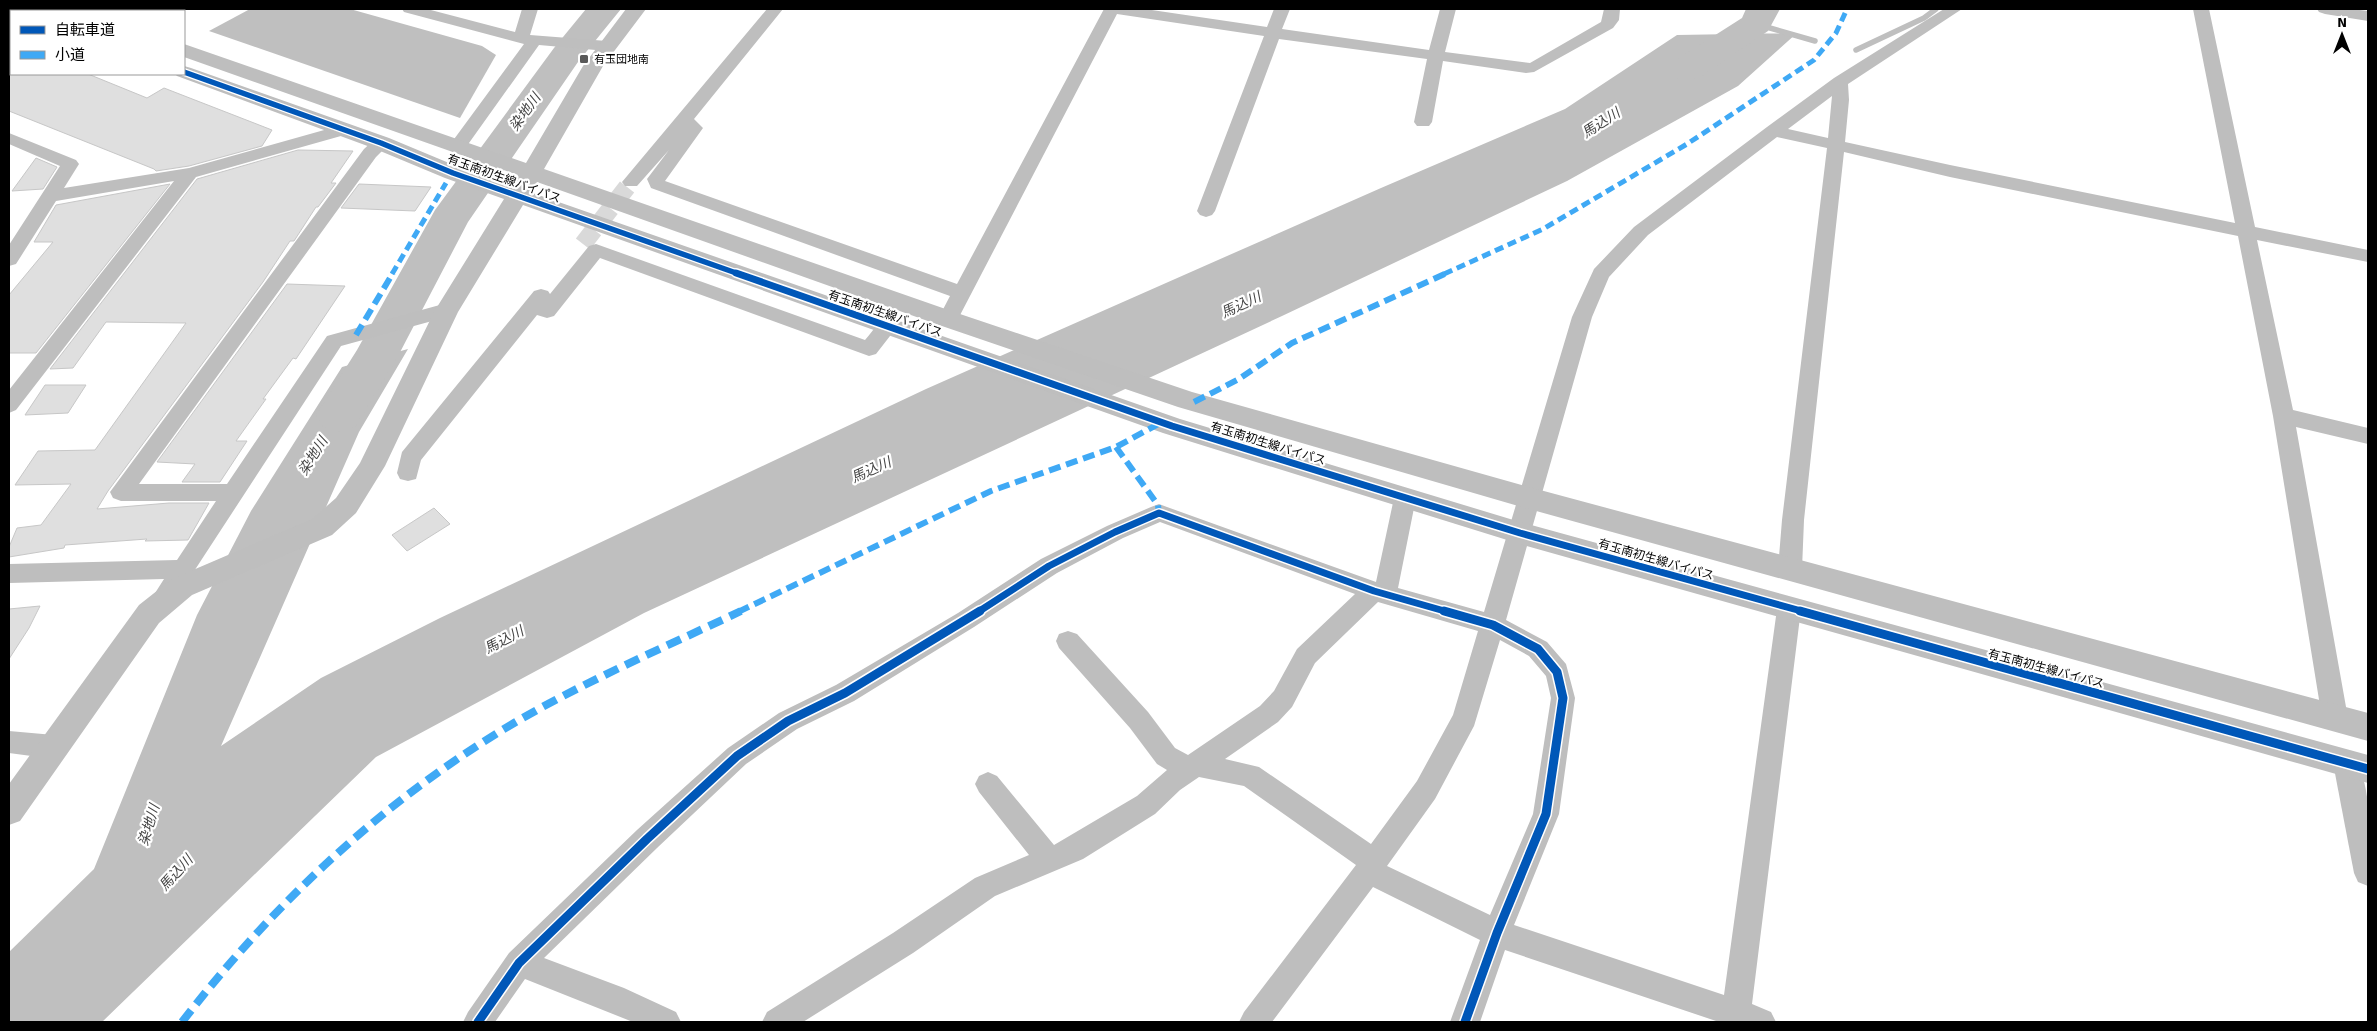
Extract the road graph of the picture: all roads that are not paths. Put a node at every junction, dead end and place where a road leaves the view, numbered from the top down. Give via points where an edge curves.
1 (410, 9) edge
2 (530, 9) edge
3 (636, 9) edge
4 (775, 9) edge
5 (1114, 9) edge
6 (1282, 9) edge
7 (1448, 9) edge
8 (1612, 9) edge
9 (1954, 9) edge
10 (2201, 9) edge
11 (2325, 9) edge
12 (2368, 16) edge
13 (1273, 33) junction
14 (528, 39) junction
15 (604, 46) junction
16 (185, 50) edge
17 (1436, 55) junction
18 (185, 72) edge
19 (1840, 82) junction
20 (685, 120) junction
21 (1423, 122) dead end
22 (342, 130) junction
23 (1773, 131) junction
24 (9, 138) edge
25 (381, 143) junction
26 (1835, 146) junction
27 (463, 148) junction
28 (525, 170) junction
29 (190, 173) junction
30 (631, 182) tunnel mouth
31 (511, 193) junction
32 (49, 196) junction
33 (1206, 211) dead end
34 (2244, 229) junction
35 (583, 244) tunnel mouth
36 (2368, 256) edge
37 (9, 260) edge
38 (962, 293) junction
39 (532, 308) junction
40 (447, 310) junction
41 (948, 319) junction
42 (887, 327) junction
43 (9, 405) edge
44 (2284, 416) junction
45 (2368, 436) edge
46 (408, 473) dead end
47 (235, 493) junction
48 (1405, 498) junction
49 (1529, 498) junction
50 (1520, 534) junction
51 (1790, 569) junction
52 (9, 574) edge
53 (192, 575) junction
54 (1379, 592) junction
55 (1789, 609) junction
56 (1493, 624) junction
57 (1068, 641) dead end
58 (2335, 718) junction
59 (2368, 727) edge
60 (9, 742) edge
61 (54, 747) junction
62 (2357, 766) edge
63 (1193, 767) junction
64 (988, 784) dead end
65 (9, 810) edge
66 (1050, 861) junction
67 (1371, 867) junction
68 (2368, 873) edge
69 (1496, 933) junction
70 (519, 963) junction
71 (1745, 1019) edge
72 (478, 1022) edge
73 (666, 1022) edge
74 (777, 1022) edge
75 (1254, 1022) edge
76 (1465, 1022) edge

1 - 14 street
2 - 14 street
3 - 15 street
4 - 20 street
5 - 13 street
5 - 38 street
6 - 13 street
7 - 17 street
8 - 17 street via 1608,25 1534,67
9 - 19 street
10 - 34 street
11 - 12 street
13 - 17 street
13 - 33 street
14 - 15 street
14 - 27 street
15 - 28 street
16 - 27 street, 有玉南初生線バイパス
17 - 21 street
18 - 22 street, 有玉南初生線バイパス
19 - 23 street
19 - 26 street
20 - 30 street
20 - 38 street via 694,128 656,179 657,184
22 - 25 street, 有玉南初生線バイパス
22 - 29 street
23 - 26 street
23 - 49 street via 1642,231 1602,274 1582,317
24 - 32 street via 70,164
25 - 31 street, 有玉南初生線バイパス
25 - 47 street via 370,153 122,492
26 - 34 street
26 - 51 street
27 - 28 street, 有玉南初生線バイパス
28 - 31 street
28 - 41 street, 有玉南初生線バイパス
29 - 32 street
29 - 43 street
31 - 40 street
31 - 42 street, 有玉南初生線バイパス
32 - 37 street
34 - 36 street
34 - 44 street
35 - 39 street
38 - 41 street
39 - 42 street via 547,311 596,250 869,349
39 - 46 street via 410,458
40 - 47 street via 334,341
40 - 53 street via 361,486 337,517 322,527
41 - 49 street, 有玉南初生線バイパス via 1187,400
42 - 48 street, 有玉南初生線バイパス via 1162,422
44 - 45 street
44 - 58 street
47 - 53 street
48 - 50 street, 有玉南初生線バイパス
48 - 54 street
49 - 50 street
49 - 51 street, 有玉南初生線バイパス
50 - 55 street, 有玉南初生線バイパス
50 - 56 street
51 - 58 street, 有玉南初生線バイパス
52 - 53 street
53 - 61 street via 182,588 149,614
54 - 56 street
54 - 63 street via 1306,656 1284,699 1269,714
54 - 70 street via 1160,513 1115,532 1049,566 845,693 788,721 737,756
55 - 62 street, 有玉南初生線バイパス
55 - 71 street
56 - 67 street via 1465,718 1426,790
56 - 69 street via 1538,649 1557,672 1563,698 1546,814
57 - 63 street via 1139,720 1166,756
58 - 59 street, 有玉南初生線バイパス
60 - 61 street
61 - 65 street
62 - 68 street
63 - 66 street via 1146,805
63 - 67 street via 1250,775
64 - 66 street
66 - 74 street via 985,887
67 - 69 street
67 - 75 street
69 - 71 street
69 - 76 street
70 - 72 street
70 - 73 street

